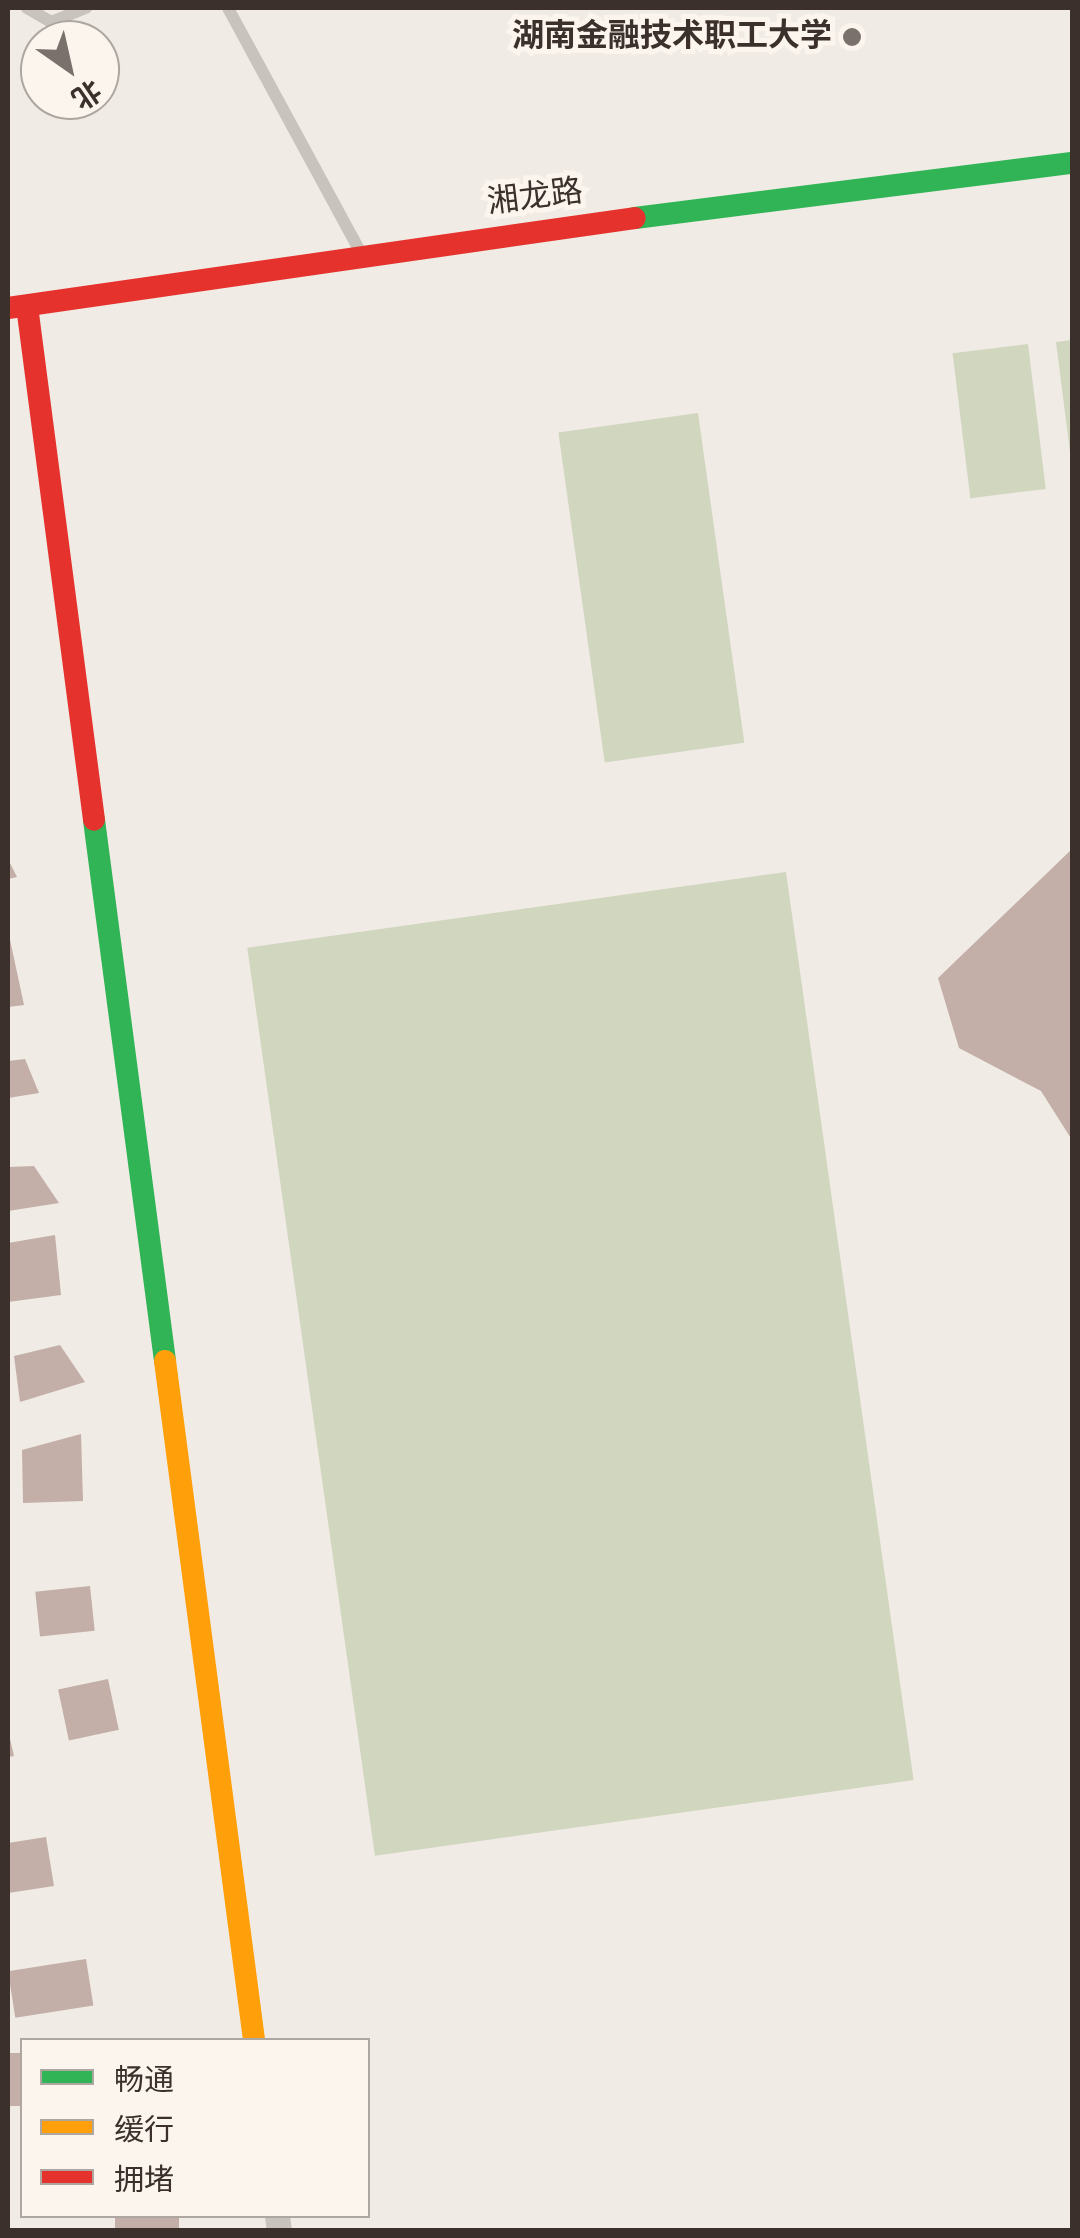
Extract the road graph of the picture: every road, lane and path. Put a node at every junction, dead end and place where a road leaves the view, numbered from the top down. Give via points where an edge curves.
1 (27, 8) edge
2 (86, 8) edge
3 (228, 8) edge
4 (1072, 163) edge
5 (361, 253) junction
6 (17, 307) edge
7 (254, 2038) edge

1 - 2 lane via 51,22
3 - 5 lane
4 - 5 street, 湘龙路
5 - 6 street, 湘龙路
6 - 7 street

